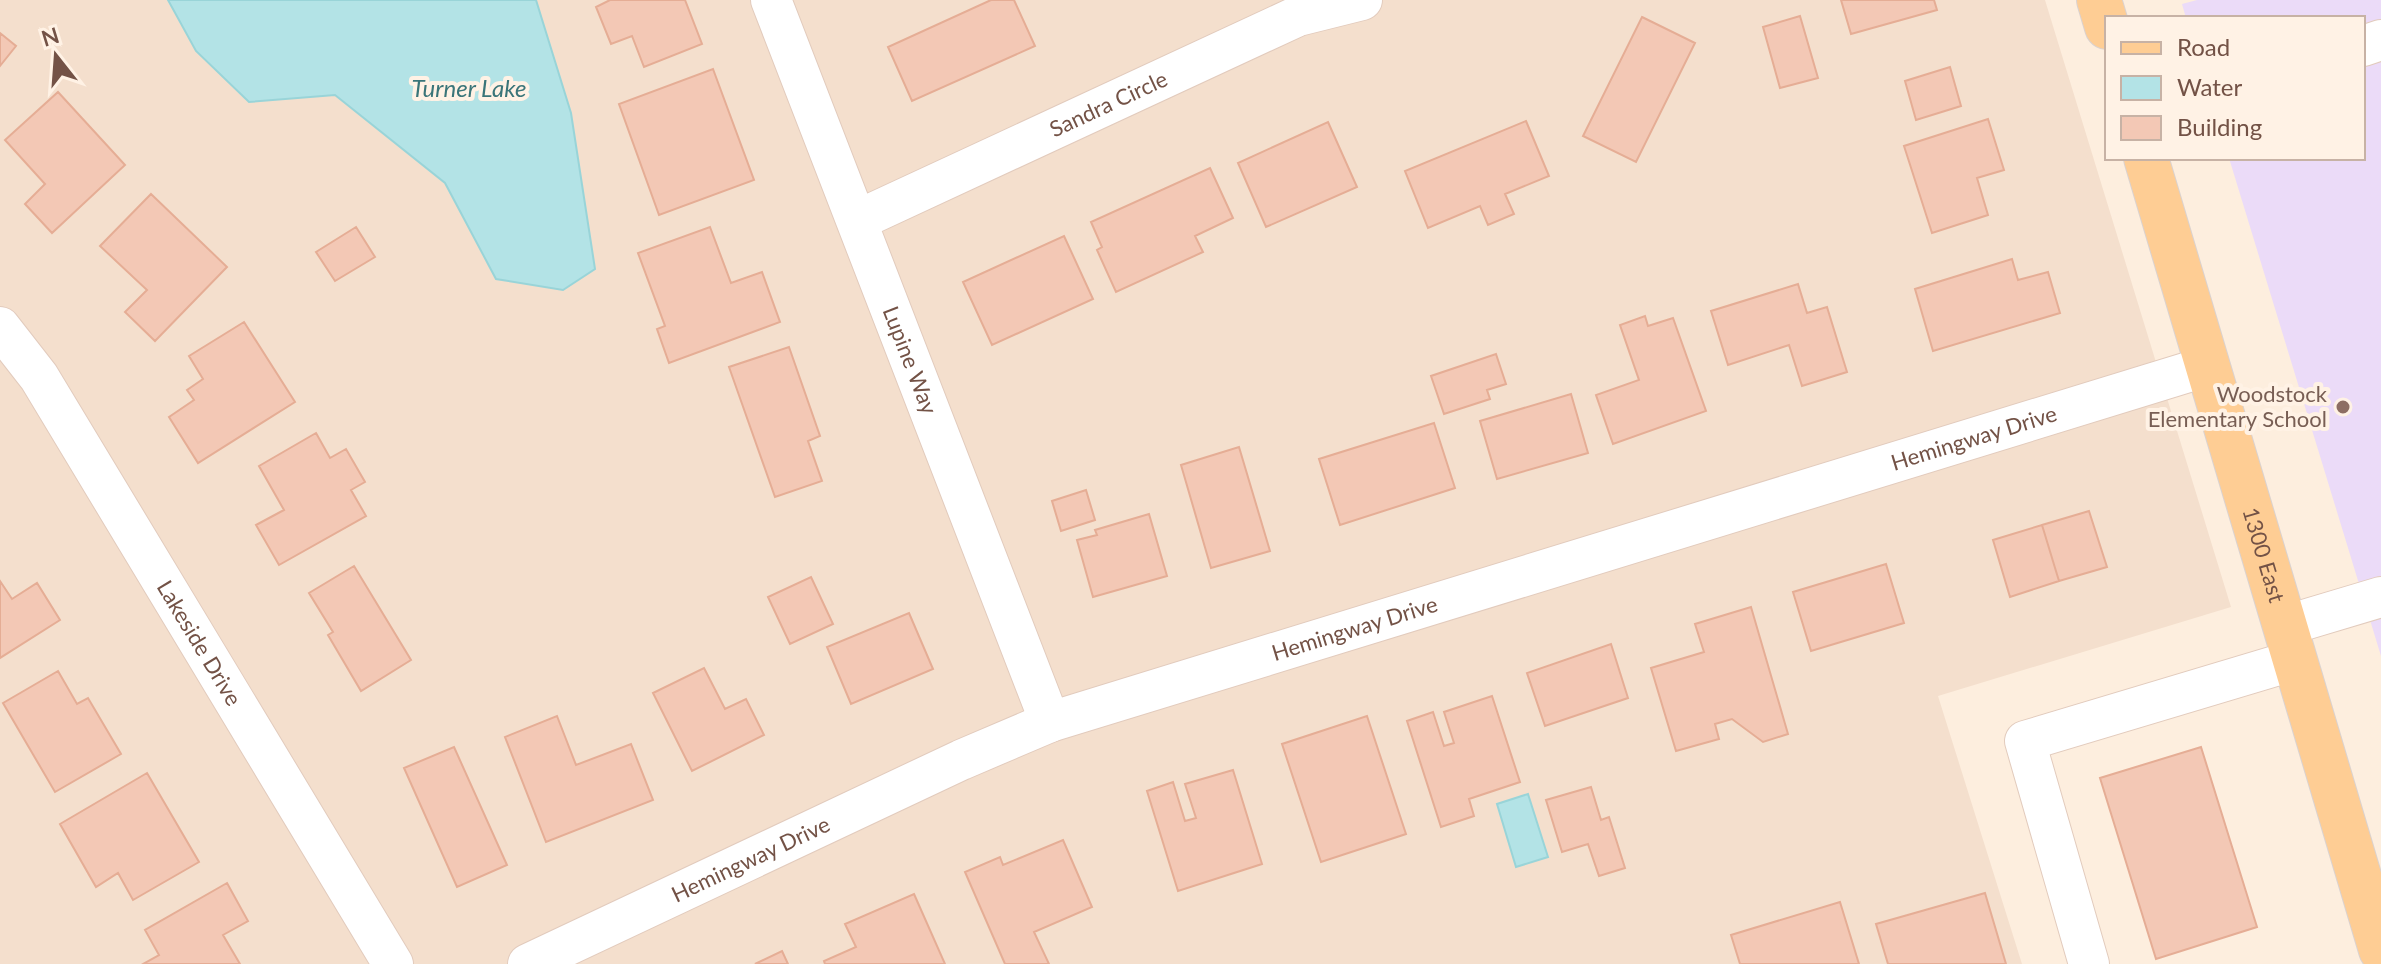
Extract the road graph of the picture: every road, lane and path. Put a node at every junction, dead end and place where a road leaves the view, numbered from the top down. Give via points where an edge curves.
1 (771, 0) edge
2 (1362, 0) edge
3 (2099, 0) edge
4 (2105, 20) edge
5 (2147, 160) edge
6 (858, 220) junction
7 (0, 327) edge
8 (2208, 366) junction
9 (2381, 597) edge
10 (2290, 643) junction
11 (1050, 722) junction
12 (2381, 950) edge
13 (393, 964) edge
14 (528, 964) edge
15 (2089, 964) edge

1 - 6 street, Lupine Way
2 - 6 street, Sandra Circle via 1298,16
3 - 4 main road
5 - 8 main road, 1300 East
6 - 11 street, Lupine Way
7 - 13 street, Lakeside Drive via 39,377
8 - 10 main road, 1300 East
8 - 11 street, Hemingway Drive
9 - 10 street
10 - 12 main road, 1300 East
10 - 15 street via 2025,741
11 - 14 street, Hemingway Drive

